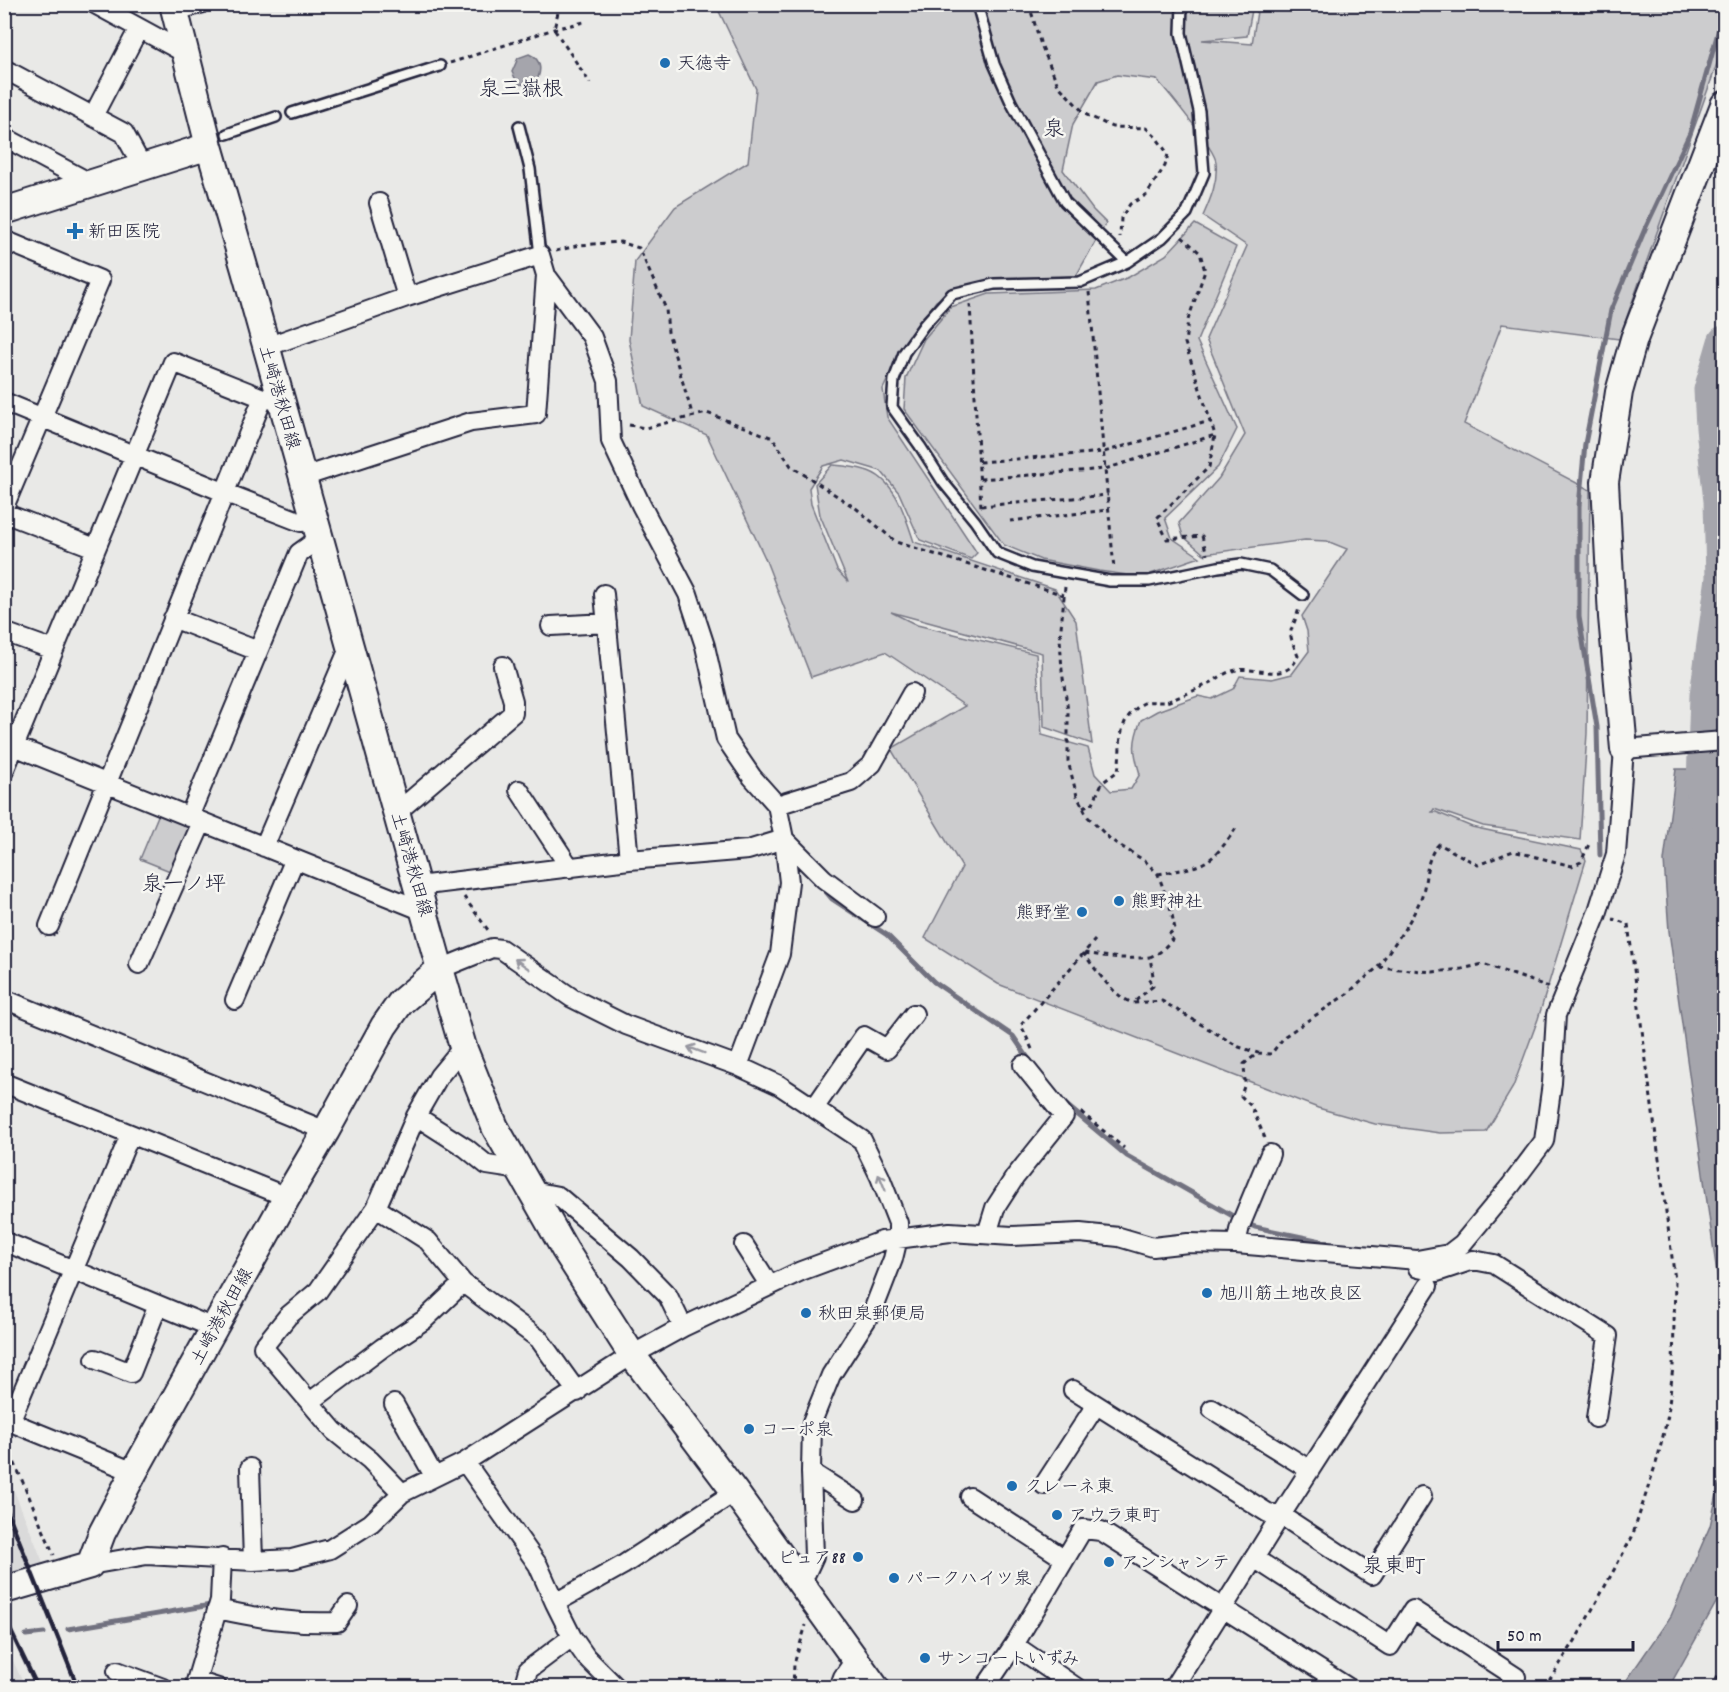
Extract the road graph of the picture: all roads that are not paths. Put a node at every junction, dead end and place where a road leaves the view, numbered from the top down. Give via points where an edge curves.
1 (95, 4) edge
2 (200, 4) edge
3 (976, 4) edge
4 (1182, 4) edge
5 (174, 8) edge
6 (139, 28) junction
7 (185, 53) junction
8 (440, 66) road end
9 (4, 69) edge
10 (1725, 105) edge
11 (292, 113) dead end
12 (93, 116) junction
13 (276, 117) dead end
14 (519, 126) dead end
15 (4, 138) edge
16 (218, 140) junction
17 (143, 168) junction
18 (92, 184) junction
19 (379, 203) dead end
20 (4, 212) edge
21 (6, 243) edge
22 (540, 255) junction
23 (1127, 262) junction
24 (546, 274) junction
25 (406, 297) junction
26 (266, 347) junction
27 (272, 400) junction
28 (4, 402) edge
29 (41, 417) junction
30 (133, 456) junction
31 (303, 477) junction
32 (226, 493) junction
33 (4, 507) edge
34 (4, 513) edge
35 (317, 530) junction
36 (95, 548) junction
37 (604, 594) dead end
38 (1303, 595) dead end
39 (173, 618) junction
40 (607, 622) junction
41 (551, 626) dead end
42 (4, 632) edge
43 (350, 646) junction
44 (54, 650) junction
45 (258, 651) junction
46 (503, 666) dead end
47 (912, 693) dead end
48 (1725, 741) edge
49 (10, 744) edge
50 (1636, 748) junction
51 (4, 771) edge
52 (107, 783) junction
53 (519, 790) dead end
54 (777, 805) junction
55 (397, 812) junction
56 (195, 819) junction
57 (784, 839) junction
58 (264, 847) junction
59 (629, 860) junction
60 (294, 861) junction
61 (570, 868) junction
62 (418, 886) junction
63 (426, 912) junction
64 (875, 917) dead end
65 (49, 926) dead end
66 (140, 964) dead end
67 (440, 969) junction
68 (4, 999) edge
69 (235, 1000) dead end
70 (914, 1014) dead end
71 (463, 1047) junction
72 (738, 1065) junction
73 (1023, 1065) dead end
74 (4, 1083) edge
75 (815, 1107) junction
76 (416, 1116) junction
77 (326, 1131) junction
78 (130, 1135) junction
79 (1269, 1158) road end
80 (525, 1180) junction
81 (286, 1197) junction
82 (376, 1208) junction
83 (987, 1234) junction
84 (898, 1238) junction
85 (4, 1244) edge
86 (1236, 1244) junction
87 (744, 1245) dead end
88 (1417, 1260) junction
89 (74, 1272) junction
90 (463, 1283) junction
91 (770, 1286) junction
92 (1428, 1286) dead end
93 (158, 1305) junction
94 (683, 1327) junction
95 (214, 1328) junction
96 (632, 1355) junction
97 (95, 1359) dead end
98 (1073, 1389) dead end
99 (577, 1392) junction
100 (310, 1402) junction
101 (394, 1404) dead end
102 (1096, 1405) junction
103 (1212, 1409) dead end
104 (1596, 1418) dead end
105 (465, 1462) junction
106 (250, 1468) dead end
107 (1310, 1470) junction
108 (134, 1472) junction
109 (811, 1472) junction
110 (434, 1476) junction
111 (1044, 1485) dead end
112 (735, 1492) junction
113 (402, 1493) junction
114 (1422, 1496) dead end
115 (970, 1497) dead end
116 (855, 1500) dead end
117 (1281, 1515) junction
118 (222, 1558) junction
119 (1254, 1558) junction
120 (1065, 1559) junction
121 (252, 1561) junction
122 (90, 1565) junction
123 (801, 1584) junction
124 (4, 1590) edge
125 (555, 1603) junction
126 (348, 1606) dead end
127 (1224, 1607) junction
128 (217, 1609) junction
129 (572, 1637) junction
130 (1014, 1645) junction
131 (855, 1660) junction
132 (117, 1671) dead end
133 (1516, 1677) dead end
134 (195, 1684) edge
135 (163, 1688) edge
136 (218, 1688) edge
137 (523, 1688) edge
138 (617, 1688) edge
139 (839, 1688) edge
140 (856, 1688) edge
141 (876, 1688) edge
142 (985, 1688) edge
143 (1077, 1688) edge
144 (1173, 1688) edge
145 (1350, 1688) edge

1 - 6 street
2 - 5 street
3 - 23 lane via 994,64 1011,102 1065,202
4 - 23 lane via 1181,33 1198,111 1204,173 1187,213 1162,238
5 - 7 main road, 土崎港秋田線
6 - 7 street
6 - 12 street
7 - 16 main road, 土崎港秋田線
8 - 11 lane
9 - 12 street
10 - 50 main road via 1635,339 1619,392 1605,483 1611,617
12 - 17 street via 124,133
13 - 16 lane
14 - 22 lane via 530,169
15 - 18 street
16 - 17 main road
16 - 26 main road, 土崎港秋田線
17 - 18 main road
18 - 20 main road
19 - 25 street
21 - 29 street via 100,280
22 - 24 street
22 - 25 street
23 - 38 lane via 1080,282 994,284 952,294 904,353 894,380 892,407 997,553 1032,567 1115,581 1149,581 1242,564 1270,570
24 - 31 street via 536,414 471,422
24 - 54 street via 592,337 608,381 611,441 688,594 705,646 726,739
25 - 26 street
26 - 27 main road, 土崎港秋田線
27 - 30 street via 173,362
27 - 31 main road, 土崎港秋田線
27 - 32 street
28 - 29 street
29 - 30 street
29 - 33 street
30 - 32 street
30 - 36 street
31 - 35 main road, 土崎港秋田線
32 - 35 street
32 - 39 street
34 - 36 street
35 - 43 main road, 土崎港秋田線
35 - 45 street via 299,553
36 - 44 street
37 - 40 street
39 - 45 street
39 - 52 street
40 - 41 street
40 - 59 street
42 - 44 street
43 - 55 main road, 土崎港秋田線
43 - 58 street
44 - 49 street
45 - 56 street
46 - 55 street via 513,713
47 - 54 street via 872,764 851,782
48 - 50 street
49 - 51 street
49 - 52 street
50 - 88 street via 1616,854 1597,914 1556,1015 1544,1141 1462,1244 1449,1254
52 - 56 street
52 - 65 street
53 - 61 street
54 - 57 street
55 - 62 main road, 土崎港秋田線
56 - 58 street
56 - 66 street
57 - 59 street via 748,850
57 - 64 street via 824,879
57 - 72 street via 789,882 780,954
58 - 60 street
59 - 61 street
60 - 63 street
60 - 69 street
61 - 62 street
62 - 63 main road, 土崎港秋田線
63 - 67 main road, 土崎港秋田線
67 - 71 main road
72 -> 67 street via 626,1025 572,998 501,949 492,948
67 - 77 main road, 土崎港秋田線 via 401,1002 384,1026
68 - 77 street
70 - 75 street via 887,1049 864,1036
71 - 76 street via 439,1076
71 - 80 main road via 495,1128
72 - 75 street
73 - 83 street via 1064,1116 1015,1177 995,1208
74 - 78 street
84 -> 75 street via 898,1222 862,1140
76 - 80 street via 487,1165
76 - 82 street
77 - 81 main road, 土崎港秋田線
78 - 81 street
78 - 89 street
79 - 86 street
80 - 94 street via 558,1196 631,1258 668,1296
80 - 96 main road
81 - 95 main road, 土崎港秋田線
82 - 90 street via 428,1241
82 - 100 street via 318,1291 288,1316 263,1347
83 - 84 street via 950,1232
83 - 86 street via 1080,1233 1119,1237 1153,1247
84 - 91 street via 839,1256
84 - 109 street via 874,1308 831,1375 812,1422
85 - 89 street
86 - 88 street
87 - 91 street
88 - 104 street via 1419,1268 1437,1272 1473,1260 1494,1264 1608,1336
89 - 93 street
89 - 108 street via 12,1417 18,1425
90 - 99 street via 539,1339
90 - 100 street via 424,1320
91 - 94 street
92 - 107 street
93 - 95 street
93 - 97 street via 131,1373
94 - 96 street
95 - 108 main road, 土崎港秋田線
96 - 99 street
96 - 112 main road
98 - 102 street
99 - 105 street
100 - 113 street via 334,1431
101 - 110 street
102 - 111 street
102 - 117 street via 1268,1513
103 - 107 street
105 - 110 street
105 - 125 street via 538,1565
106 - 121 street
107 - 117 street
108 - 122 main road, 土崎港秋田線
109 - 116 street
109 - 123 street via 814,1556
110 - 113 street
112 - 123 main road
112 - 125 street via 623,1565
113 - 121 street via 371,1523 330,1549 292,1559
114 - 117 street via 1372,1575
115 - 120 street
117 - 119 street
118 - 121 street
118 - 122 street via 147,1555
118 - 128 street
119 - 127 street
119 - 133 street via 1390,1646 1413,1610
120 - 127 street via 1083,1528 1101,1531
120 - 130 street
122 - 124 main road
123 - 131 main road
125 - 129 street
126 - 128 street via 337,1622 312,1623 272,1621
127 - 144 street
127 - 145 street
128 - 134 street
129 - 137 street via 528,1670
129 - 138 street
130 - 142 street
130 - 143 street
131 - 139 street
131 - 140 street
131 - 141 main road
132 - 135 street
134 - 136 street

